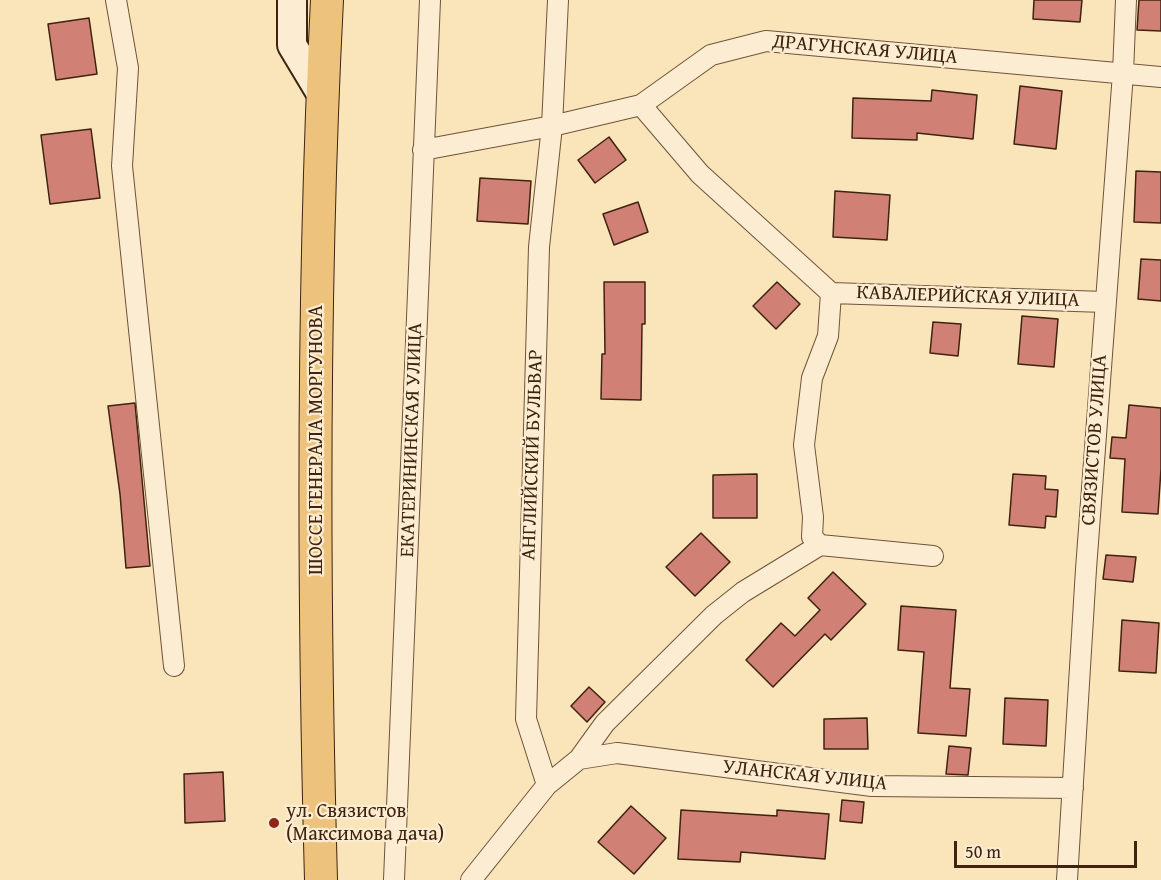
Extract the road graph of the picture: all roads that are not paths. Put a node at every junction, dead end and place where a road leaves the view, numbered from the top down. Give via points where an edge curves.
1 (116, 0) edge
2 (292, 0) edge
3 (327, 0) edge
4 (430, 0) edge
5 (558, 0) edge
6 (1126, 0) edge
7 (1123, 73) junction
8 (1161, 77) edge
9 (322, 95) junction
10 (641, 105) junction
11 (552, 126) junction
12 (423, 150) junction
13 (831, 293) junction
14 (1105, 302) junction
15 (820, 545) junction
16 (933, 556) dead end
17 (174, 666) dead end
18 (579, 759) junction
19 (548, 785) junction
20 (1073, 788) junction
21 (321, 880) edge
22 (394, 880) edge
23 (471, 880) edge
24 (1067, 880) edge

1 - 17 street via 128,68 122,166
2 - 9 street via 292,45
3 - 9 main road, ШОССЕ ГЕНЕРАЛА МОРГУНОВА
4 - 12 street, ЕКАТЕРИНИНСКАЯ УЛИЦА
5 - 11 street, АНГЛИЙСКИЙ БУЛЬВАР
6 - 7 street, СВЯЗИСТОВ УЛИЦА
7 - 8 street, ДРАГУНСКАЯ УЛИЦА
7 - 10 street, ДРАГУНСКАЯ УЛИЦА via 766,41 711,55
7 - 14 street, СВЯЗИСТОВ УЛИЦА
9 - 21 main road, ШОССЕ ГЕНЕРАЛА МОРГУНОВА via 317,224 316,685
10 - 11 street, ДРАГУНСКАЯ УЛИЦА
10 - 13 street, КАВАЛЕРИЙСКАЯ УЛИЦА via 700,174
11 - 12 street, ДРАГУНСКАЯ УЛИЦА
11 - 19 street, АНГЛИЙСКИЙ БУЛЬВАР via 539,247 526,719
12 - 22 street, ЕКАТЕРИНИНСКАЯ УЛИЦА
13 - 14 street, КАВАЛЕРИЙСКАЯ УЛИЦА
13 - 15 street, КАВАЛЕРИЙСКАЯ УЛИЦА via 828,336 812,378 804,445 812,537
14 - 20 street, СВЯЗИСТОВ УЛИЦА
15 - 16 street
15 - 18 street via 743,592 714,615 605,723
18 - 19 street
18 - 20 street, УЛАНСКАЯ УЛИЦА via 617,753 872,786
19 - 23 street
20 - 24 street, СВЯЗИСТОВ УЛИЦА

